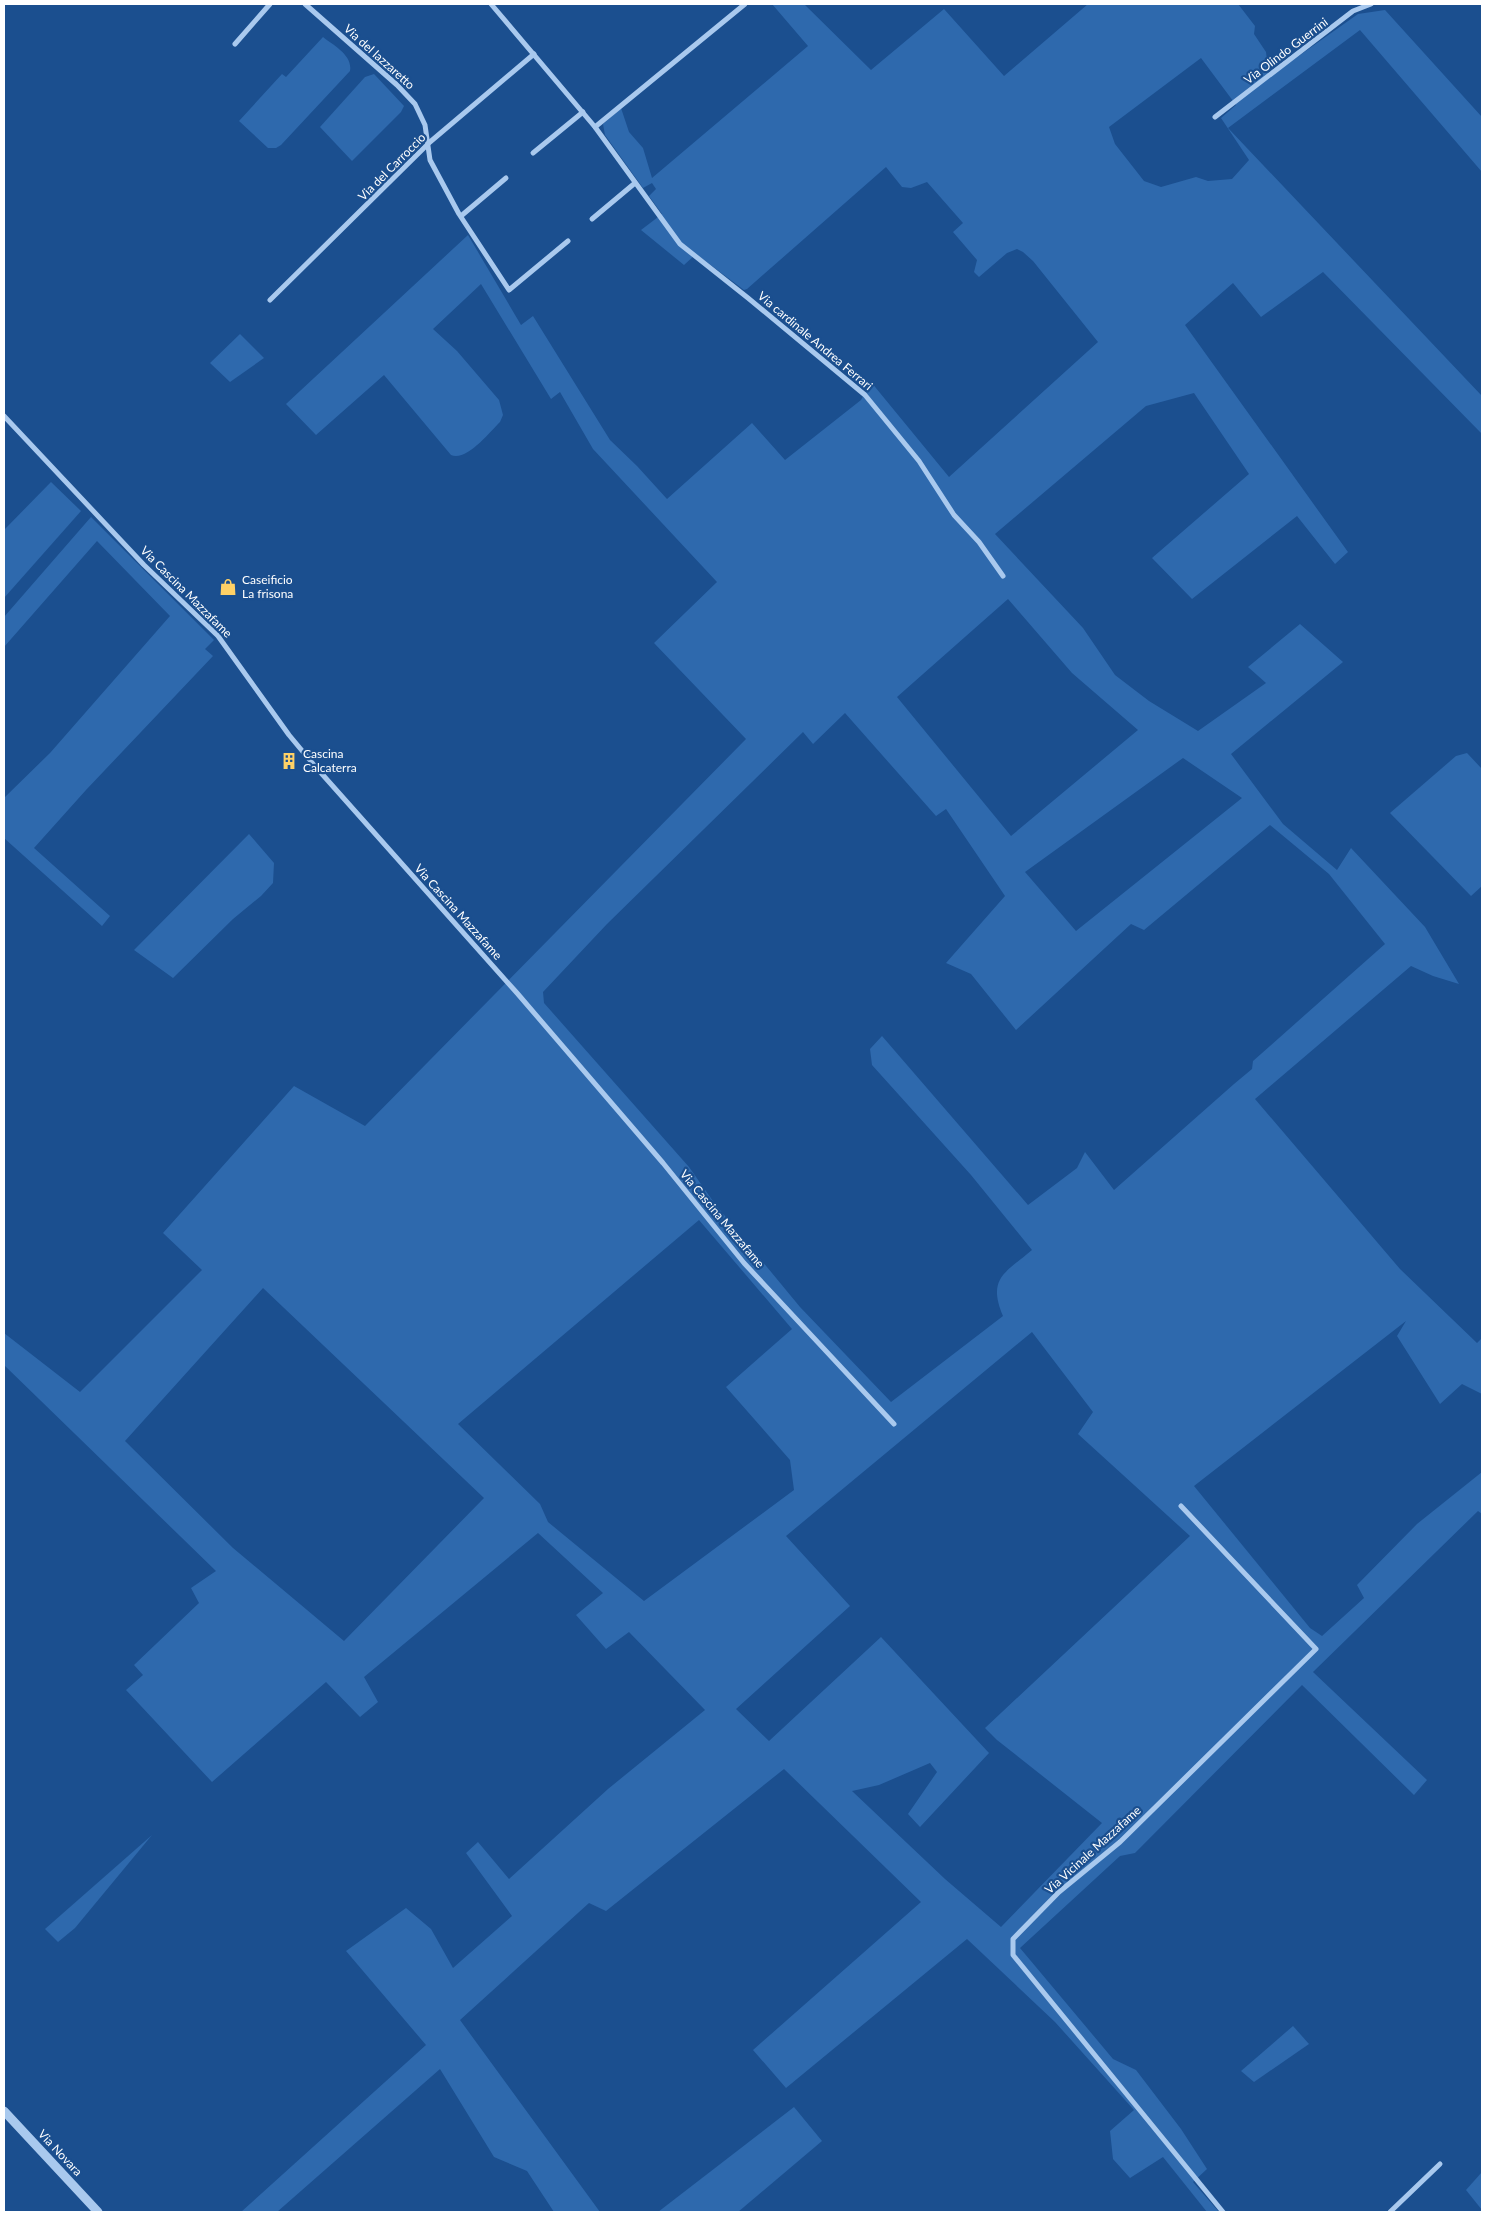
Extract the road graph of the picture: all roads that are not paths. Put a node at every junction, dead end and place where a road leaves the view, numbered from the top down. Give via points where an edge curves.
1 (270, 4) edge
2 (305, 4) edge
3 (491, 4) edge
4 (745, 4) edge
5 (1356, 4) edge
6 (1371, 4) edge
7 (1353, 11) junction
8 (235, 44) dead end
9 (534, 54) junction
10 (583, 112) junction
11 (1215, 117) dead end
12 (595, 127) junction
13 (427, 145) junction
14 (534, 154) dead end
15 (506, 178) dead end
16 (636, 183) junction
17 (461, 216) junction
18 (592, 220) dead end
19 (568, 241) dead end
20 (270, 300) dead end
21 (4, 416) edge
22 (1003, 576) dead end
23 (894, 1424) dead end
24 (1182, 1506) dead end
25 (4, 2111) edge
26 (1440, 2164) dead end
27 (98, 2212) edge
28 (1223, 2212) edge
29 (1390, 2212) edge

1 - 8 street
2 - 13 street, Via del lazzaretto via 412,100 424,122
3 - 9 street, Via cardinale Andrea Ferrari
4 - 12 street
5 - 7 street
6 - 7 street, Via Olindo Guerrini
7 - 11 street, Via Olindo Guerrini
9 - 10 street, Via cardinale Andrea Ferrari
9 - 13 street, Via del Carroccio
10 - 12 street, Via cardinale Andrea Ferrari
10 - 14 street
12 - 16 street, Via cardinale Andrea Ferrari
13 - 17 street, Via del lazzaretto via 430,160
13 - 20 street, Via del Carroccio
15 - 17 street
16 - 18 street
16 - 22 street, Via cardinale Andrea Ferrari via 684,248 865,395 923,466 954,515 980,542
17 - 19 street, Via del lazzaretto via 509,290
21 - 23 street, Via Cascina Mazzafame via 144,564 218,636 314,765 517,992 663,1162 744,1263
24 - 28 street, Via Vicinale Mazzafame via 1316,1649 1120,1842 1059,1892 1013,1939 1013,1955
25 - 27 street, Via Novara
26 - 29 street

